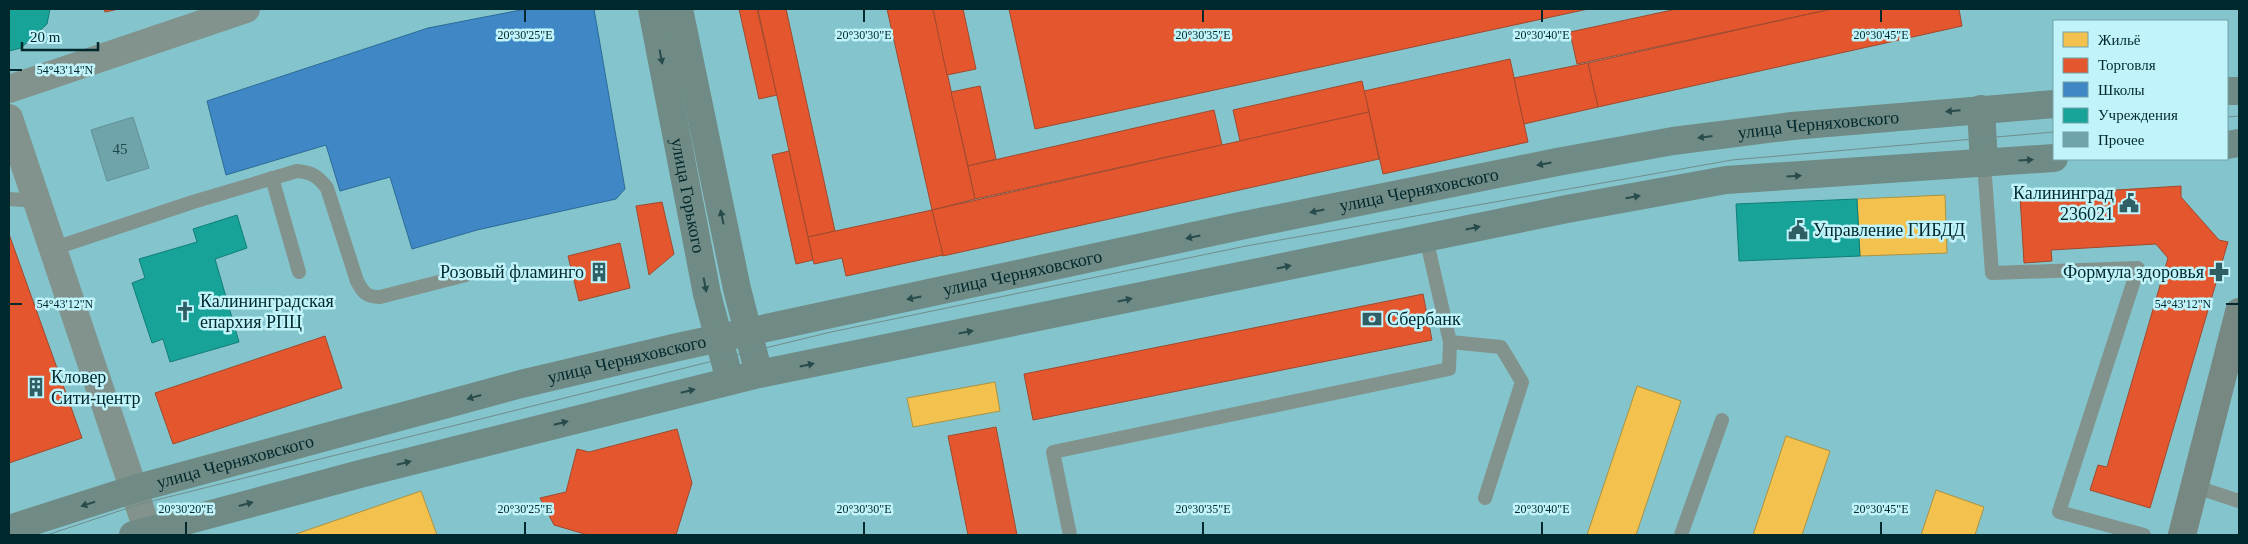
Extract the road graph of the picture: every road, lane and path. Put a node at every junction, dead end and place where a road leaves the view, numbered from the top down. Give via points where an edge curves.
1 (246, 9) edge
2 (652, 9) edge
3 (680, 9) edge
4 (9, 90) edge
5 (2053, 104) edge
6 (1981, 109) junction
7 (9, 118) edge
8 (2053, 158) edge
9 (1984, 163) junction
10 (272, 178) junction
11 (9, 199) edge
12 (37, 201) junction
13 (1426, 238) junction
14 (52, 249) junction
15 (298, 272) dead end
16 (466, 275) dead end
17 (2239, 312) edge
18 (748, 332) junction
19 (719, 339) junction
20 (1450, 342) junction
21 (759, 374) junction
22 (730, 381) junction
23 (1722, 420) dead end
24 (2196, 487) junction
25 (134, 489) junction
26 (1485, 498) dead end
27 (2239, 501) edge
28 (9, 529) edge
29 (144, 534) edge
30 (1070, 535) edge
31 (1682, 535) edge
32 (2144, 535) edge
33 (2182, 535) edge

1 - 4 street
2 -> 19 main road, улица Горького via 707,294
18 -> 3 main road, улица Горького
5 - 6 main road, улица Черняховского
6 - 9 main road
6 -> 18 main road, улица Черняховского via 1673,141 1250,224
7 - 12 street
9 -> 8 main road
13 -> 9 main road via 1726,180
9 - 32 lane via 1992,273 2138,268 2059,512
10 - 14 lane
10 - 15 lane
10 - 16 lane via 297,171 309,172 320,178 327,188 357,281 369,297
11 - 12 lane
12 - 14 street
13 - 20 lane
21 -> 13 main road
14 - 25 street
17 - 24 main road
18 - 19 main road, улица Черняховского
18 - 21 main road, улица Горького
19 - 22 main road, улица Горького
19 -> 25 main road, улица Черняховского via 521,384
20 - 26 lane via 1501,347 1522,382
20 - 30 lane via 1449,369 1053,452
21 - 22 main road
29 -> 22 main road via 360,474
23 - 31 lane
24 - 27 lane
24 - 33 main road
25 -> 28 main road, улица Черняховского
25 - 29 street

